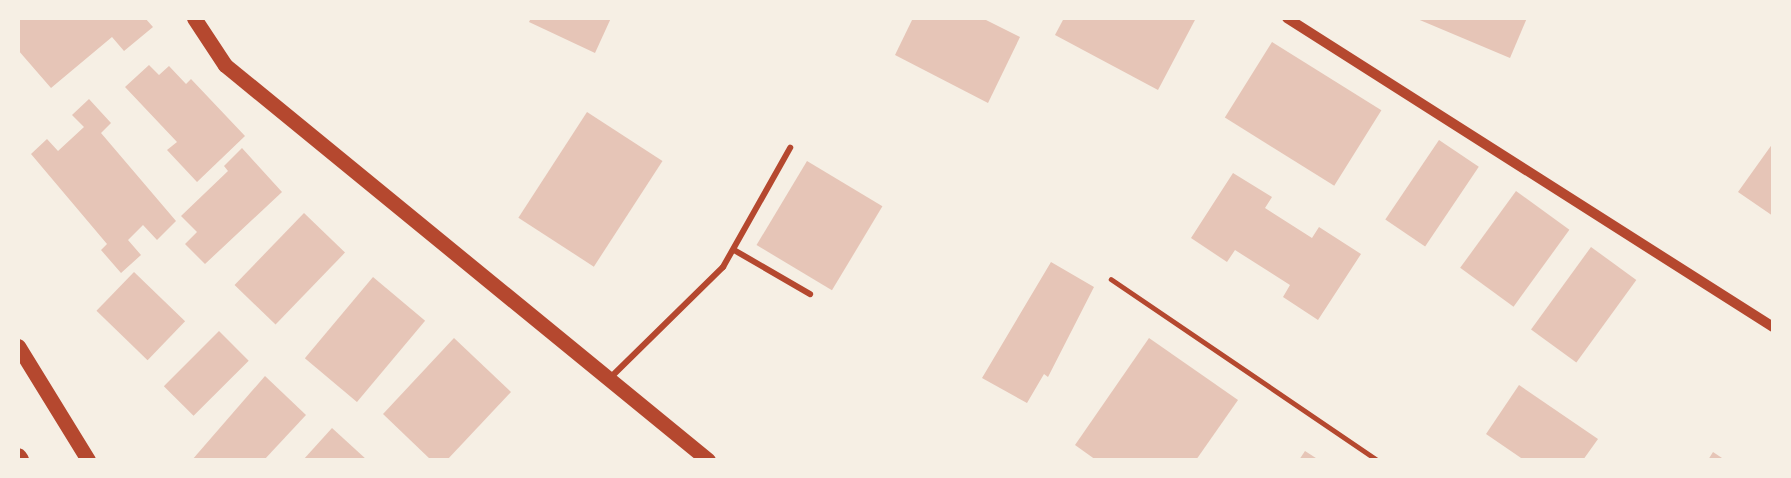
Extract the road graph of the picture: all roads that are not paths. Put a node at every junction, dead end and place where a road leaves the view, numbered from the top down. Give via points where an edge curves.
1 (194, 18) edge
2 (1287, 18) edge
3 (790, 148) dead end
4 (734, 250) junction
5 (1111, 279) dead end
6 (810, 294) dead end
7 (1773, 327) edge
8 (18, 346) edge
9 (608, 379) junction
10 (88, 460) edge
11 (708, 460) edge
12 (1377, 460) edge

1 - 9 main road via 225,64
2 - 7 street
3 - 4 street
4 - 6 street
4 - 9 street via 723,267
5 - 12 lane
8 - 10 main road
9 - 11 main road

